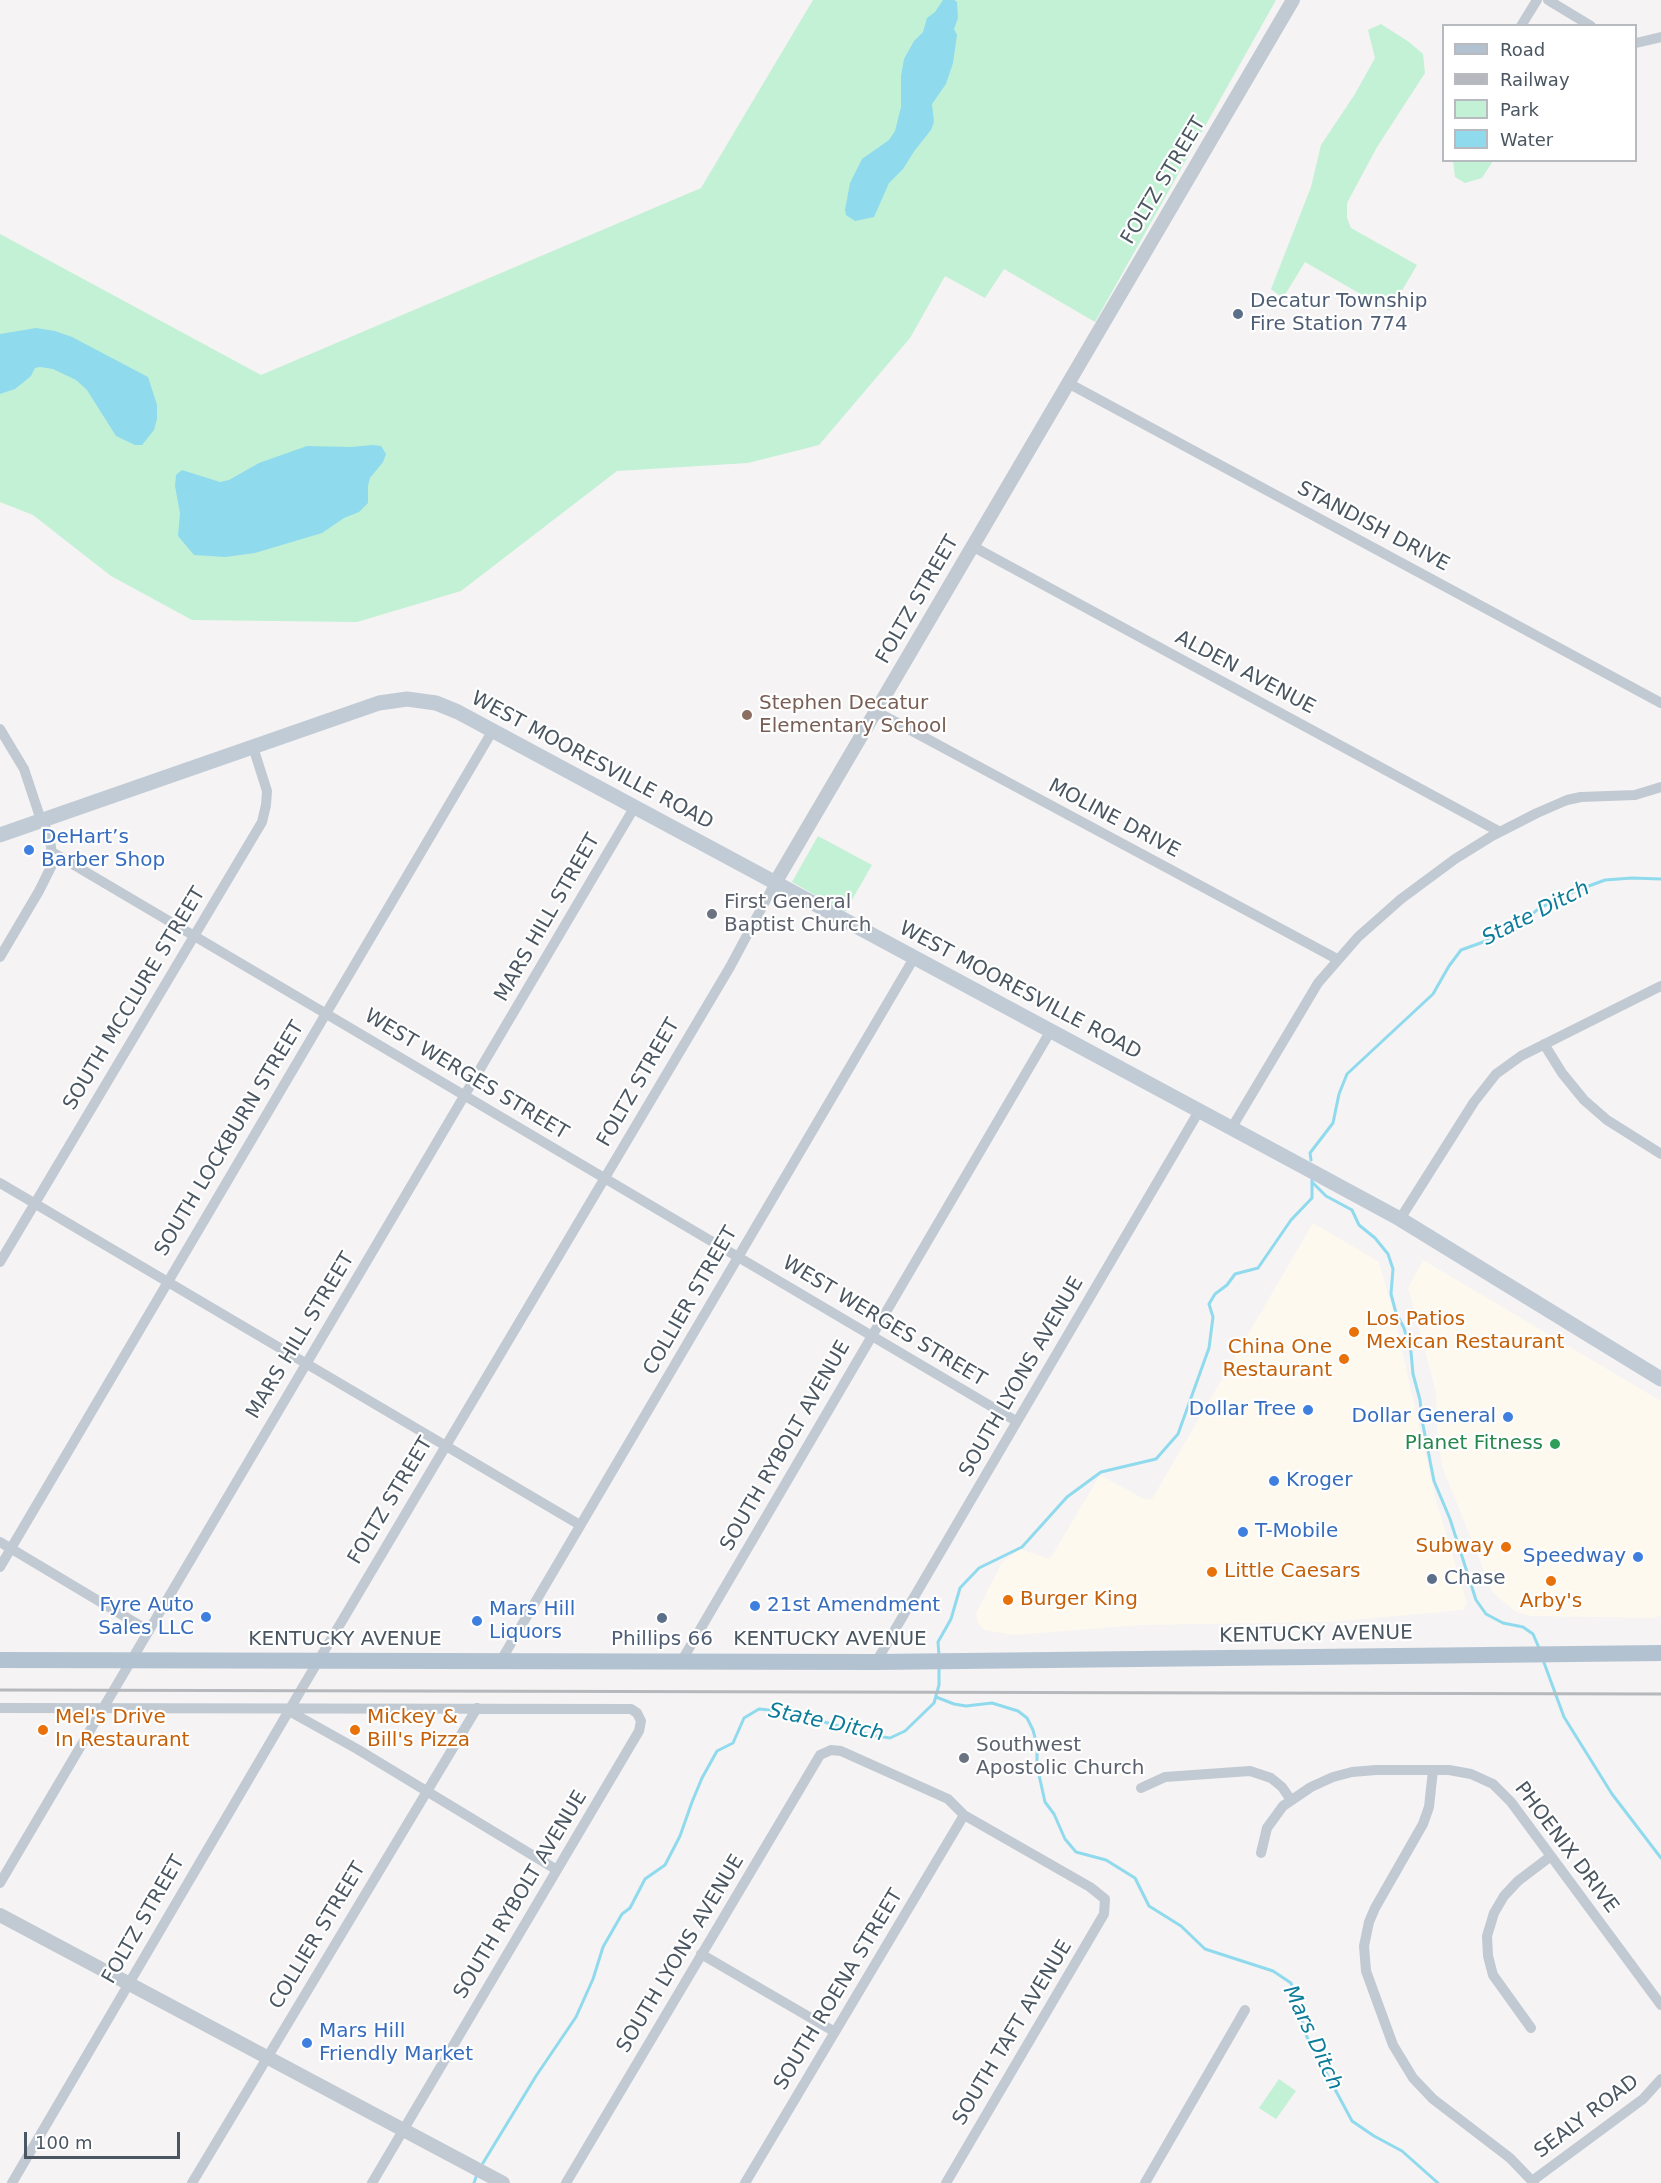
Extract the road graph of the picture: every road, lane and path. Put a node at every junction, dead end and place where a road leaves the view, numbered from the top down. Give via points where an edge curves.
1 (1293, 0) edge
2 (1537, 0) edge
3 (1548, 0) edge
4 (1522, 24) edge
5 (1588, 24) edge
6 (1661, 37) edge
7 (1637, 43) edge
8 (1068, 383) junction
9 (972, 546) junction
10 (1661, 703) edge
11 (875, 711) junction
12 (0, 729) edge
13 (493, 730) junction
14 (253, 747) junction
15 (1661, 787) edge
16 (634, 808) junction
17 (42, 819) junction
18 (1500, 832) junction
19 (0, 835) edge
20 (52, 852) junction
21 (775, 883) junction
22 (194, 936) junction
23 (0, 957) edge
24 (914, 958) junction
25 (1337, 959) junction
26 (1661, 986) edge
27 (325, 1013) junction
28 (1050, 1032) junction
29 (1545, 1044) junction
30 (464, 1095) junction
31 (1198, 1111) junction
32 (1231, 1128) junction
33 (1661, 1154) edge
34 (606, 1178) junction
35 (0, 1183) edge
36 (35, 1203) junction
37 (1400, 1219) junction
38 (738, 1257) junction
39 (0, 1262) edge
40 (167, 1281) junction
41 (872, 1335) junction
42 (306, 1364) junction
43 (1661, 1379) edge
44 (1016, 1421) junction
45 (446, 1446) junction
46 (580, 1525) junction
47 (0, 1542) edge
48 (10, 1548) junction
49 (0, 1567) edge
50 (149, 1631) junction
51 (1661, 1653) edge
52 (0, 1660) edge
53 (130, 1660) junction
54 (318, 1661) junction
55 (500, 1662) junction
56 (681, 1662) junction
57 (876, 1662) junction
58 (104, 1707) junction
59 (0, 1708) edge
60 (477, 1708) junction
61 (290, 1709) junction
62 (1433, 1770) junction
63 (1141, 1788) dead end
64 (426, 1790) junction
65 (1291, 1800) junction
66 (964, 1815) junction
67 (1261, 1853) dead end
68 (1551, 1856) junction
69 (557, 1870) junction
70 (0, 1883) edge
71 (0, 1915) edge
72 (701, 1954) junction
73 (130, 1983) junction
74 (1661, 2005) edge
75 (1245, 2010) dead end
76 (1531, 2028) dead end
77 (835, 2032) junction
78 (267, 2057) junction
79 (1661, 2079) edge
80 (404, 2130) junction
81 (1533, 2182) edge
82 (12, 2183) edge
83 (192, 2183) edge
84 (372, 2183) edge
85 (503, 2183) edge
86 (566, 2183) edge
87 (745, 2183) edge
88 (946, 2183) edge
89 (1145, 2183) edge

1 - 8 street, FOLTZ STREET
2 - 4 street
3 - 5 street
6 - 7 street
8 - 9 street, FOLTZ STREET
8 - 10 street, STANDISH DRIVE
9 - 11 street, FOLTZ STREET
9 - 18 street, ALDEN AVENUE
11 - 21 street, FOLTZ STREET
11 - 25 street, MOLINE DRIVE
12 - 17 street via 24,769
13 - 14 main road, WEST MOORESVILLE ROAD via 436,703 400,699
13 - 16 main road, WEST MOORESVILLE ROAD
13 - 27 street, SOUTH LOCKBURN STREET
14 - 17 main road, WEST MOORESVILLE ROAD
14 - 22 street, SOUTH MCCLURE STREET via 267,791 263,820
15 - 18 street via 1635,795 1567,800
16 - 21 main road, WEST MOORESVILLE ROAD
16 - 30 street, MARS HILL STREET
17 - 19 main road, WEST MOORESVILLE ROAD
17 - 20 street
18 - 25 street via 1424,881 1378,917
20 - 22 street, WEST WERGES STREET
20 - 23 street via 48,875
21 - 24 main road, WEST MOORESVILLE ROAD
21 - 34 street, FOLTZ STREET
22 - 27 street, WEST WERGES STREET
22 - 36 street, SOUTH MCCLURE STREET
24 - 28 main road, WEST MOORESVILLE ROAD
24 - 38 street, COLLIER STREET
25 - 32 street via 1307,999
26 - 29 street
27 - 30 street, WEST WERGES STREET
27 - 40 street, SOUTH LOCKBURN STREET
28 - 31 main road, WEST MOORESVILLE ROAD
28 - 41 street, SOUTH RYBOLT AVENUE
29 - 33 street via 1584,1100 1607,1120
29 - 37 street via 1516,1059 1486,1085
30 - 34 street, WEST WERGES STREET
30 - 42 street, MARS HILL STREET
31 - 32 main road, WEST MOORESVILLE ROAD
31 - 44 street, SOUTH LYONS AVENUE
32 - 37 main road, WEST MOORESVILLE ROAD
34 - 38 street, WEST WERGES STREET
34 - 45 street, FOLTZ STREET
35 - 36 street
36 - 39 street, SOUTH MCCLURE STREET
36 - 40 street
37 - 43 main road, WEST MOORESVILLE ROAD
38 - 41 street, WEST WERGES STREET
38 - 46 street, COLLIER STREET
40 - 42 street
40 - 48 street, SOUTH LOCKBURN STREET
41 - 44 street, WEST WERGES STREET
41 - 56 street, SOUTH RYBOLT AVENUE
42 - 45 street
42 - 50 street, MARS HILL STREET
44 - 57 street, SOUTH LYONS AVENUE
45 - 46 street
45 - 54 street, FOLTZ STREET
46 - 55 street, COLLIER STREET
47 - 48 street
48 - 49 street, SOUTH LOCKBURN STREET
48 - 50 street
50 - 53 street, MARS HILL STREET
51 - 57 main road, KENTUCKY AVENUE
52 - 53 main road, KENTUCKY AVENUE
53 - 54 main road, KENTUCKY AVENUE
53 - 58 street, MARS HILL STREET
54 - 55 main road, KENTUCKY AVENUE
54 - 61 street, FOLTZ STREET
55 - 56 main road, KENTUCKY AVENUE
56 - 57 main road, KENTUCKY AVENUE
58 - 59 street
58 - 61 street
58 - 70 street, MARS HILL STREET
60 - 61 street
60 - 64 street, COLLIER STREET
60 - 69 street, SOUTH RYBOLT AVENUE via 631,1709 640,1717 639,1731
61 - 64 street
61 - 73 street, FOLTZ STREET
62 - 65 street, PHOENIX DRIVE via 1347,1773 1311,1787
62 - 68 street, PHOENIX DRIVE via 1461,1771 1493,1784
62 - 81 street via 1423,1824 1369,1922 1364,1946 1366,1971 1393,2045 1413,2078 1433,2099 1510,2158
63 - 65 street via 1165,1777 1250,1771 1271,1778
64 - 69 street
64 - 78 street, COLLIER STREET
65 - 67 street, PHOENIX DRIVE via 1269,1824
66 - 72 street, SOUTH LYONS AVENUE via 948,1799 842,1751 820,1755
66 - 77 street, SOUTH ROENA STREET
66 - 88 street, SOUTH TAFT AVENUE via 1105,1899 1104,1914
68 - 74 street, PHOENIX DRIVE
68 - 76 street via 1504,1896 1487,1936 1493,1975
69 - 80 street, SOUTH RYBOLT AVENUE
71 - 73 street
72 - 77 street
72 - 86 street, SOUTH LYONS AVENUE
73 - 78 street
73 - 82 street, FOLTZ STREET
75 - 89 street
77 - 87 street, SOUTH ROENA STREET
78 - 80 street
78 - 83 street, COLLIER STREET
79 - 81 street, SEALY ROAD via 1643,2099
80 - 84 street, SOUTH RYBOLT AVENUE
80 - 85 street

